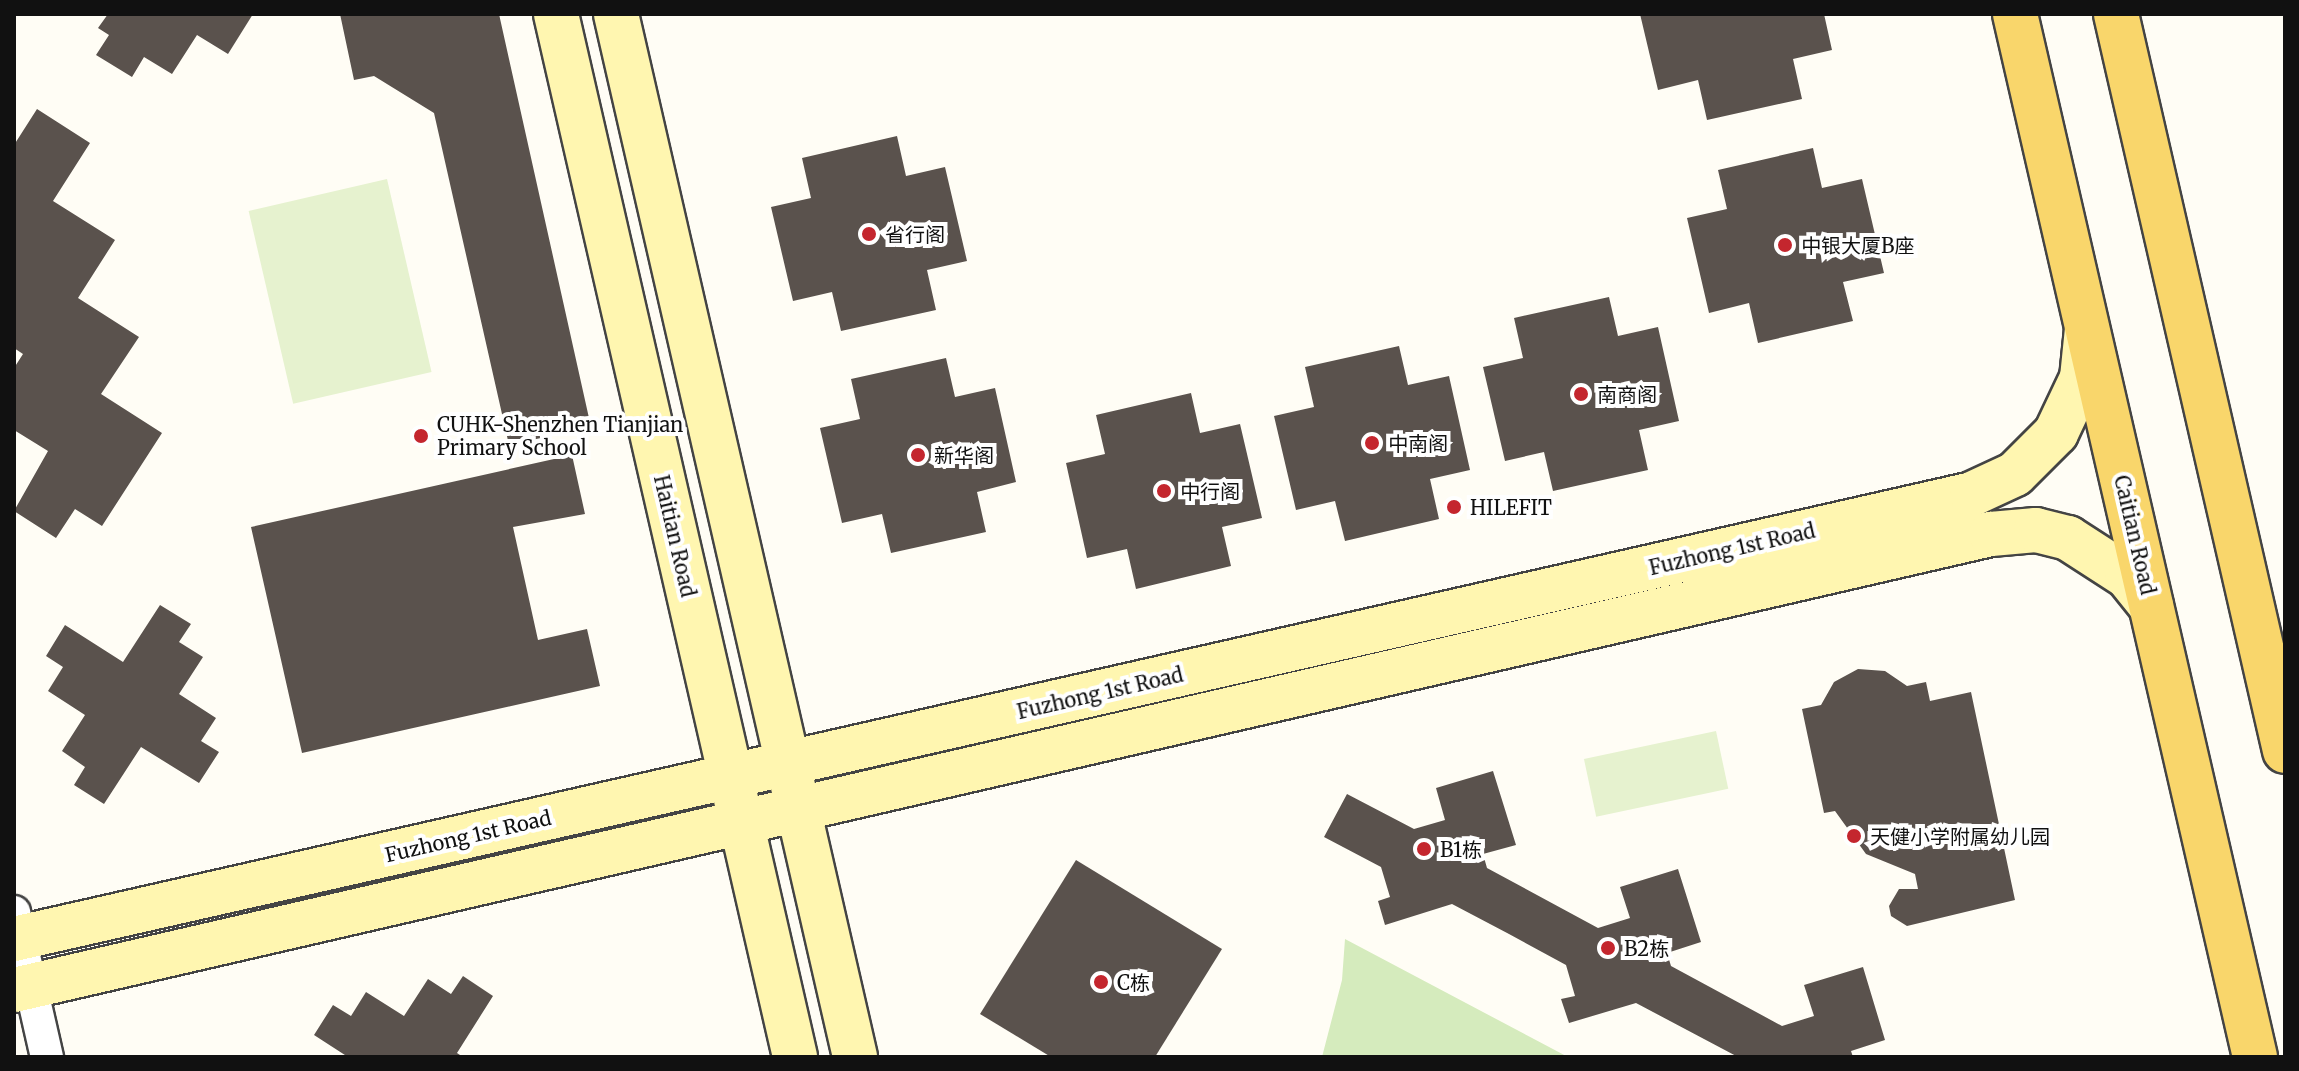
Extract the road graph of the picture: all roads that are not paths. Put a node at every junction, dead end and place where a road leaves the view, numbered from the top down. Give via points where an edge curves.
1 (556, 14) edge
2 (616, 14) edge
3 (2015, 14) edge
4 (2116, 14) edge
5 (2087, 326) junction
6 (1946, 500) junction
7 (1956, 542) junction
8 (2151, 606) junction
9 (2285, 751) edge
10 (787, 763) junction
11 (731, 777) junction
12 (798, 809) junction
13 (741, 822) junction
14 (16, 930) edge
15 (22, 988) edge
16 (47, 1057) edge
17 (795, 1057) edge
18 (855, 1057) edge
19 (2255, 1057) edge

1 - 11 street, Haitian Road
2 - 10 street
3 - 5 main road, Caitian Road
4 - 9 main road
5 - 6 street, Fuzhong 1st Road via 2075,399 2044,449 2001,483
5 - 8 main road, Caitian Road
6 - 7 street
6 - 10 street, Fuzhong 1st Road
7 - 8 street via 2021,530 2068,538 2127,576
7 - 12 street
8 - 19 main road, Caitian Road
10 - 11 street, Fuzhong 1st Road
10 - 12 street
11 - 13 street, Haitian Road
11 - 14 street, Fuzhong 1st Road
12 - 13 street
12 - 18 street
13 - 15 street
13 - 17 street, Haitian Road
14 - 15 street
15 - 16 street

